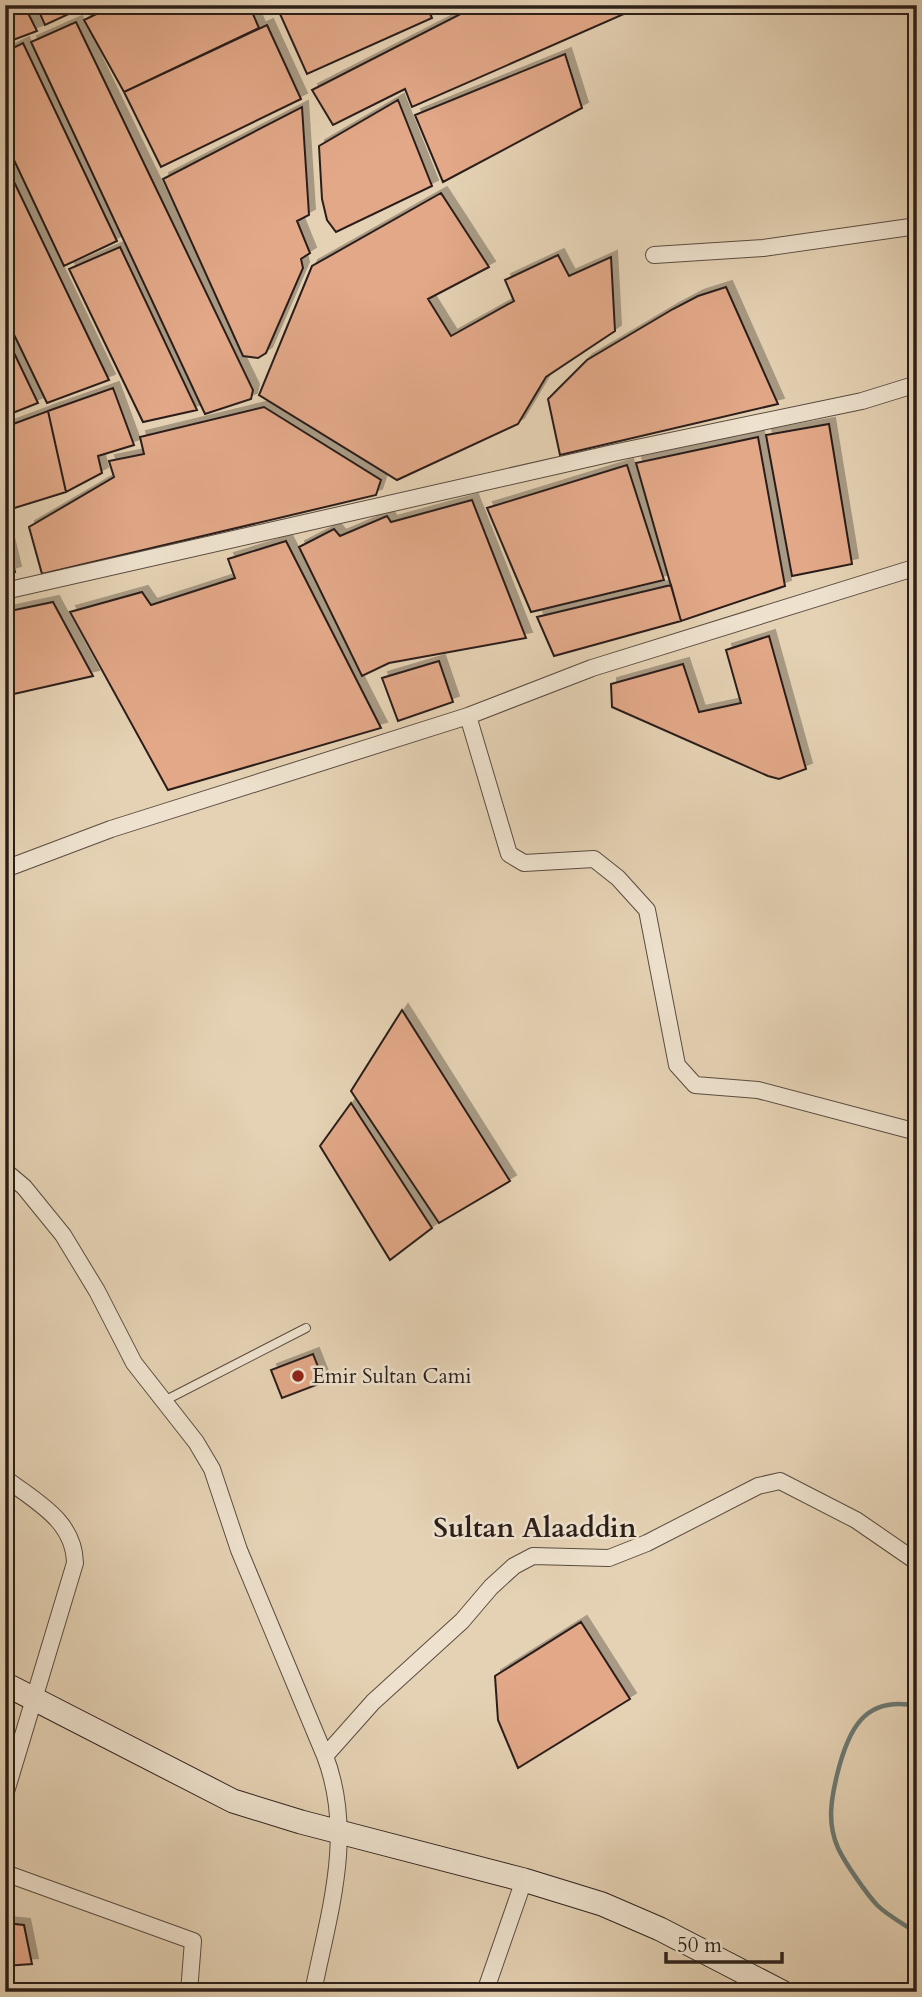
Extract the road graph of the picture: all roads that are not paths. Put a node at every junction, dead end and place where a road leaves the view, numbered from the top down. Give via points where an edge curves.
1 (917, 226) edge
2 (654, 256) dead end
3 (917, 384) edge
4 (917, 567) edge
5 (5, 591) edge
6 (467, 716) junction
7 (5, 869) edge
8 (917, 1132) edge
9 (5, 1171) edge
10 (306, 1328) dead end
11 (164, 1401) junction
12 (5, 1478) edge
13 (917, 1562) edge
14 (5, 1684) edge
15 (33, 1700) junction
16 (325, 1756) junction
17 (5, 1795) edge
18 (340, 1833) junction
19 (5, 1873) edge
20 (524, 1880) junction
21 (190, 1992) edge
22 (313, 1992) edge
23 (485, 1992) edge
24 (782, 1992) edge

1 - 2 street via 763,248
3 - 5 street via 862,401
4 - 6 street via 593,668
6 - 7 street via 111,829
6 - 8 street via 509,854 524,863 594,859 648,910 677,1065 695,1085 758,1090
9 - 11 street via 63,1235 134,1363
10 - 11 lane
11 - 16 street via 212,1469 239,1550
12 - 15 street via 64,1524 74,1543 75,1563
13 - 16 street via 866,1526 780,1481 758,1486 609,1558 533,1556 491,1587 462,1621 373,1702
14 - 15 street
15 - 17 street
15 - 18 street via 233,1801
16 - 18 street via 334,1780
18 - 20 street
18 - 22 street via 339,1868
19 - 21 street via 193,1941
20 - 23 street
20 - 24 street via 649,1924

